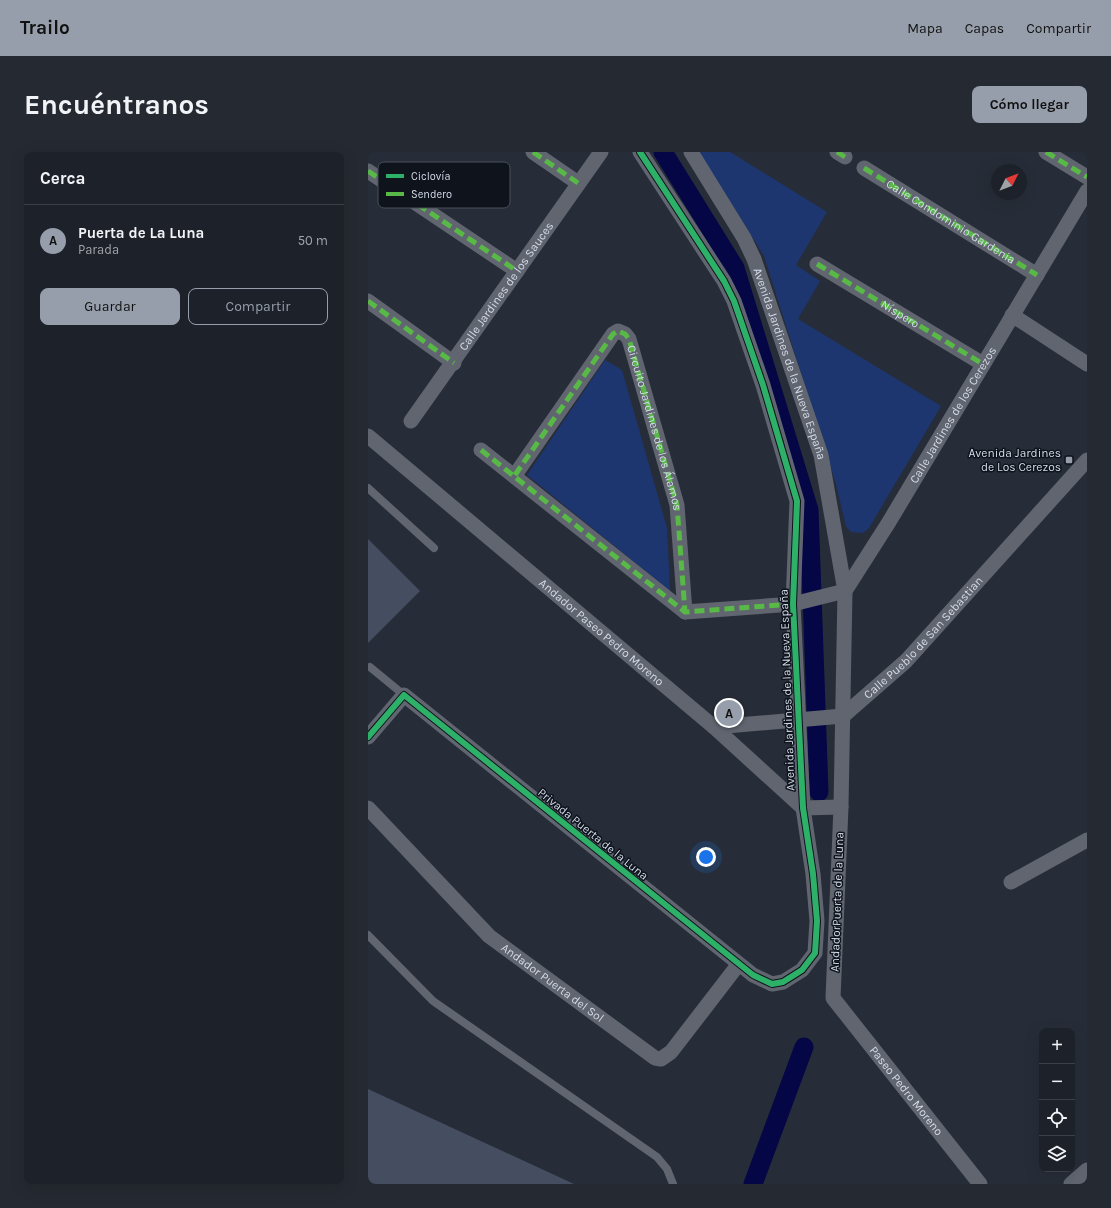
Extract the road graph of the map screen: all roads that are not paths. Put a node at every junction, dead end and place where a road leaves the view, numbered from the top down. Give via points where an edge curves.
1 (533, 152) edge
2 (601, 152) edge
3 (640, 152) edge
4 (692, 152) edge
5 (1046, 152) edge
6 (864, 168) dead end
7 (368, 171) edge
8 (1087, 177) edge
9 (378, 178) edge
10 (578, 183) junction
11 (1087, 192) edge
12 (423, 208) edge
13 (817, 264) dead end
14 (517, 271) junction
15 (1037, 275) junction
16 (368, 301) edge
17 (1012, 315) junction
18 (454, 363) junction
19 (983, 364) junction
20 (1087, 364) edge
21 (411, 421) dead end
22 (368, 436) edge
23 (481, 450) dead end
24 (1086, 463) edge
25 (515, 475) junction
26 (368, 488) edge
27 (434, 548) dead end
28 (839, 593) junction
29 (798, 603) junction
30 (685, 612) junction
31 (370, 667) dead end
32 (404, 695) junction
33 (839, 717) junction
34 (803, 720) junction
35 (714, 727) junction
36 (368, 737) edge
37 (841, 807) junction
38 (368, 808) edge
39 (803, 808) junction
40 (1087, 840) edge
41 (1011, 882) dead end
42 (368, 935) edge
43 (738, 964) junction
44 (772, 984) joint
45 (834, 998) joint
46 (1087, 1170) edge
47 (673, 1184) edge
48 (980, 1184) edge
49 (1071, 1184) edge

1 - 10 street
2 - 10 street, Calle Jardines de los Sauces
3 - 29 street, Avenida Jardines de la Nueva España via 724,281 734,301 763,385 797,502
4 - 28 street, Avenida Jardines de la Nueva España via 754,259 821,455
5 - 8 street
6 - 15 street, Calle Condominio Gardenia
7 - 9 street
10 - 14 street, Calle Jardines de los Sauces
11 - 15 street, Calle Jardines de los Cerezos
12 - 14 street
13 - 19 street, Níspero
14 - 18 street, Calle Jardines de los Sauces
15 - 17 street, Calle Jardines de los Cerezos
16 - 18 street
17 - 19 street, Calle Jardines de los Cerezos
17 - 20 street
18 - 21 street, Calle Jardines de los Sauces
19 - 28 street, Calle Jardines de los Cerezos via 889,522
22 - 35 street, Andador Paseo Pedro Moreno
23 - 25 street
24 - 33 street, Calle Pueblo de San Sebastian via 906,661
25 - 30 street
25 - 30 street, Circuito Jardines de los Álamos via 613,334 618,331 625,334 629,339 677,505
26 - 27 lane
28 - 29 street
28 - 33 street, Avenida Jardines de la Nueva España
29 - 30 street
29 - 34 street, Avenida Jardines de la Nueva España
31 - 32 lane, Privada Puerta de la Luna
32 - 36 street
32 - 43 street, Privada Puerta de la Luna
33 - 34 street
33 - 37 street, Avenida Jardines de la Nueva España
34 - 35 street
34 - 39 street, Avenida Jardines de la Nueva España
35 - 39 street, Andador Paseo Pedro Moreno
37 - 39 street
37 - 45 street, AndadorPuerta de la Luna
38 - 43 street, Andador Puerta del Sol via 489,936 655,1058 662,1059 671,1052
39 - 44 street, AndadorPuerta de la Luna via 817,921 815,953 793,977
40 - 41 street
42 - 47 lane via 433,1001 657,1158 667,1169
43 - 44 street, Privada Puerta de la Luna
45 - 48 street, Paseo Pedro Moreno
46 - 49 street

